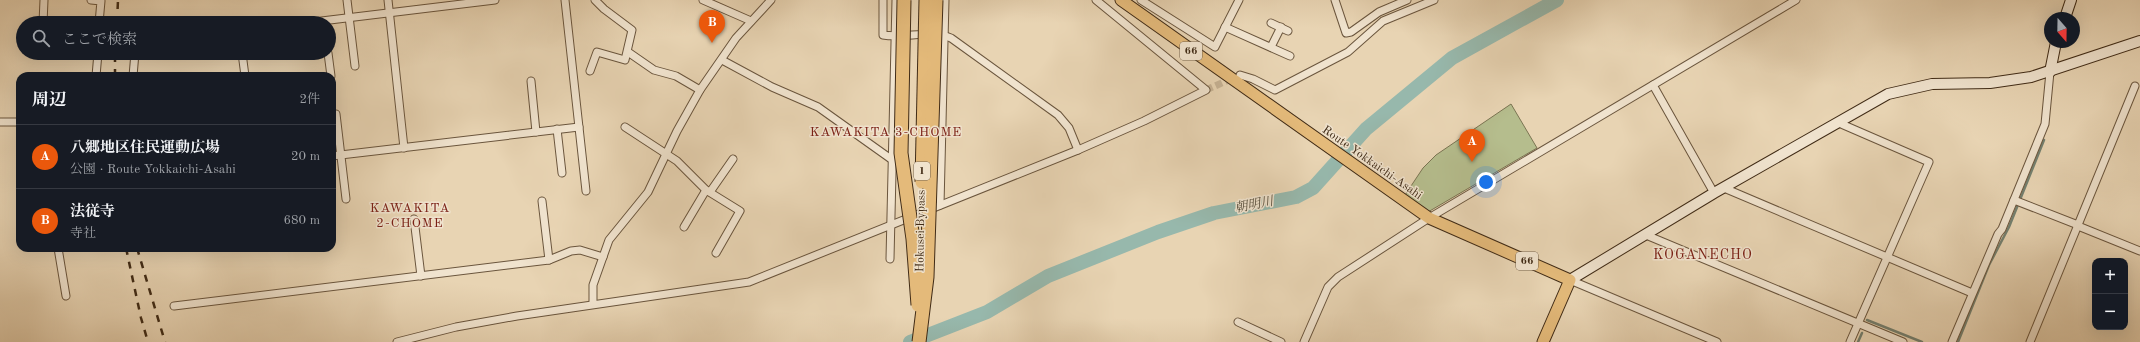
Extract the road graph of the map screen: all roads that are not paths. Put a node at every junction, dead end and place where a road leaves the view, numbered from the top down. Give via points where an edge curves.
1 (44, 0) edge
2 (91, 0) edge
3 (101, 0) edge
4 (347, 0) edge
5 (388, 0) edge
6 (495, 0) edge
7 (565, 0) edge
8 (596, 0) edge
9 (703, 0) edge
10 (771, 0) edge
11 (883, 0) edge
12 (896, 0) edge
13 (904, 0) edge
14 (926, 0) edge
15 (936, 0) edge
16 (945, 0) edge
17 (1096, 0) edge
18 (1121, 0) edge
19 (1141, 0) edge
20 (1239, 0) edge
21 (1334, 0) edge
22 (1407, 0) edge
23 (1433, 0) edge
24 (1796, 0) edge
25 (2071, 0) edge
26 (2067, 12) edge
27 (390, 14) junction
28 (43, 16) edge
29 (100, 16) edge
30 (349, 18) junction
31 (336, 20) edge
32 (751, 21) junction
33 (1271, 23) dead end
34 (1225, 27) junction
35 (1281, 27) junction
36 (1288, 31) dead end
37 (943, 35) junction
38 (893, 37) junction
39 (2140, 41) edge
40 (1271, 47) junction
41 (2055, 48) edge
42 (628, 52) junction
43 (1290, 56) dead end
44 (97, 60) edge
45 (134, 60) edge
46 (243, 60) edge
47 (329, 60) edge
48 (722, 60) junction
49 (355, 66) dead end
50 (590, 71) dead end
51 (96, 72) edge
52 (133, 72) edge
53 (244, 72) edge
54 (330, 72) edge
55 (2050, 72) junction
56 (1240, 75) tunnel mouth
57 (531, 81) dead end
58 (1653, 85) junction
59 (2135, 86) dead end
60 (700, 90) junction
61 (336, 114) dead end
62 (0, 122) edge
63 (16, 122) edge
64 (1839, 122) junction
65 (579, 127) junction
66 (625, 127) dead end
67 (557, 129) junction
68 (536, 132) junction
69 (404, 148) junction
70 (1078, 150) junction
71 (666, 154) junction
72 (341, 155) junction
73 (336, 156) edge
74 (733, 159) dead end
75 (891, 159) junction
76 (562, 173) dead end
77 (1724, 188) junction
78 (586, 191) dead end
79 (708, 191) junction
80 (1714, 193) junction
81 (346, 199) dead end
82 (542, 201) dead end
83 (2017, 201) junction
84 (940, 205) junction
85 (1426, 216) junction
86 (414, 219) dead end
87 (890, 225) junction
88 (2078, 226) junction
89 (684, 227) dead end
90 (1646, 235) junction
91 (2140, 251) edge
92 (59, 252) edge
93 (716, 253) dead end
94 (603, 257) junction
95 (1887, 258) junction
96 (890, 259) dead end
97 (549, 260) junction
98 (421, 276) junction
99 (1570, 280) junction
100 (1972, 293) junction
101 (66, 296) dead end
102 (593, 304) junction
103 (174, 306) dead end
104 (1238, 322) dead end
105 (919, 323) junction
106 (1859, 324) junction
107 (397, 342) edge
108 (918, 342) edge
109 (1281, 342) edge
110 (1304, 342) edge
111 (1543, 342) edge
112 (1717, 342) edge
113 (1850, 342) edge
114 (1903, 342) edge
115 (1952, 342) edge
116 (2030, 342) edge

1 - 28 street
2 - 3 street
3 - 29 street
4 - 30 street
5 - 27 street
6 - 27 street
7 - 65 street
8 - 42 street via 604,10 632,30
9 - 32 street
10 - 32 street
11 - 38 street via 883,35
12 - 38 street
13 - 105 highway, 1, bridge via 901,154 915,263
14 - 105 highway, Hokusei Bypass / 1, bridge
15 - 108 highway, 1, bridge via 927,277
16 - 37 street
17 - 70 street via 1206,90
18 - 85 main road, Route Yokkaichi-Asahi / 66
19 - 34 street via 1215,47
20 - 34 street
21 - 22 street via 1346,33 1379,12
23 - 56 street via 1383,21 1348,52 1275,90
24 - 58 street
25 - 26 street
27 - 30 street
27 - 69 street
30 - 31 street
30 - 49 street
32 - 48 street
33 - 35 street
34 - 40 street
35 - 36 street
35 - 40 street
37 - 38 street
37 - 70 street via 951,38 1058,115 1069,128
37 - 84 street
38 - 75 street
39 - 55 street
40 - 43 street
41 - 55 street
42 - 50 street via 625,60 597,52
42 - 60 street via 654,70 669,73
44 - 51 street
45 - 52 street
46 - 53 street
47 - 54 street
48 - 60 street
48 - 75 street via 772,87 818,107
55 - 64 street via 1990,83 1932,84 1913,87 1888,94
55 - 83 street via 2045,124
57 - 68 street
58 - 80 street
58 - 85 street
59 - 88 street
60 - 71 street
61 - 72 street
62 - 63 street
64 - 77 street
64 - 95 street via 1929,162
65 - 67 street
65 - 78 street
66 - 71 street
67 - 68 street
67 - 76 street
68 - 69 street
69 - 72 street
70 - 84 street
71 - 79 street via 678,161
71 - 94 street via 648,192 614,233
72 - 73 street
72 - 81 street
74 - 79 street
75 - 87 street
77 - 80 street
77 - 95 street
79 - 89 street
79 - 93 street via 740,211
80 - 90 street
82 - 97 street
83 - 88 street
83 - 100 street via 1998,234
84 - 87 street
85 - 99 main road, Route Yokkaichi-Asahi / 66
85 - 110 street via 1338,276 1328,287
86 - 98 street
87 - 96 street
87 - 102 street via 749,282
88 - 91 street
88 - 116 street
90 - 99 street
90 - 106 street
92 - 101 street
94 - 97 street via 580,250
94 - 102 street via 593,285
95 - 100 street
95 - 106 street
97 - 98 street
98 - 103 street
99 - 111 main road
99 - 112 street
100 - 115 street
102 - 107 street via 469,325
104 - 109 street
105 - 108 highway, Hokusei Bypass / 1, bridge
106 - 113 street
106 - 114 street

